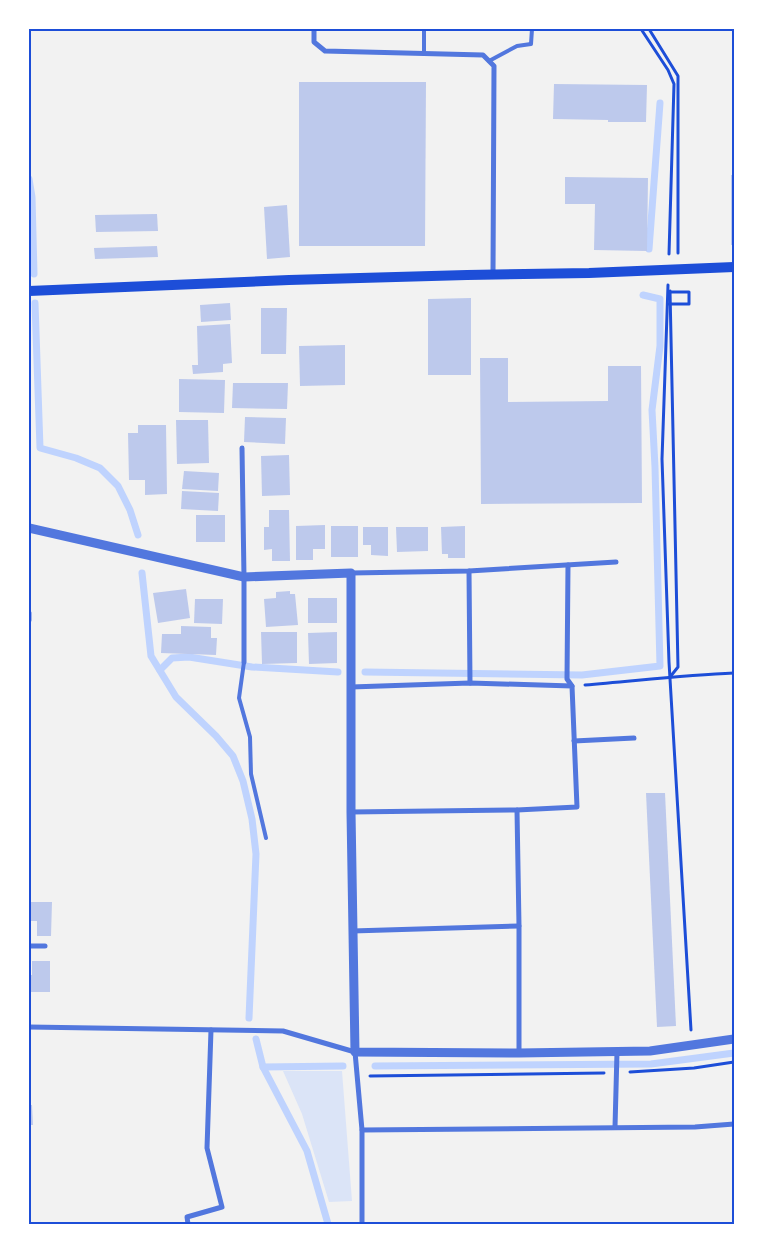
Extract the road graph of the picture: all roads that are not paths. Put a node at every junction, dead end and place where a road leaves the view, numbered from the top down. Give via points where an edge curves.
1 (314, 29) edge
2 (424, 29) edge
3 (532, 29) edge
4 (424, 54) junction
5 (490, 61) junction
6 (734, 267) edge
7 (493, 275) junction
8 (29, 290) edge
9 (242, 448) dead end
10 (29, 528) edge
11 (616, 562) dead end
12 (568, 565) junction
13 (469, 571) junction
14 (352, 573) junction
15 (244, 577) junction
16 (29, 613) edge
17 (29, 620) edge
18 (244, 662) joint
19 (470, 681) junction
20 (572, 686) junction
21 (350, 687) junction
22 (634, 738) dead end
23 (574, 741) junction
24 (517, 810) junction
25 (351, 812) junction
26 (266, 838) dead end
27 (519, 926) junction
28 (352, 931) junction
29 (29, 946) edge
30 (45, 946) dead end
31 (29, 1027) edge
32 (211, 1030) junction
33 (734, 1039) edge
34 (355, 1052) junction
35 (519, 1052) junction
36 (617, 1052) junction
37 (734, 1124) edge
38 (615, 1127) junction
39 (362, 1130) junction
40 (188, 1224) edge
41 (362, 1224) edge

1 - 4 street via 314,42 325,51
2 - 4 lane
3 - 5 lane via 531,44 517,46
4 - 5 street via 483,55
5 - 7 street via 494,66
6 - 7 main road
7 - 8 main road
9 - 15 street
10 - 15 street
11 - 12 street
12 - 13 street
12 - 20 street via 567,679
13 - 14 street
13 - 19 street
14 - 15 street
14 - 21 street
15 - 18 street
16 - 17 street
18 - 26 lane via 239,698 250,737 251,774
19 - 20 street
19 - 21 street
20 - 23 street
21 - 25 street
22 - 23 street
23 - 24 street via 577,807
24 - 25 street
24 - 27 street
25 - 28 street
27 - 28 street
27 - 35 street
28 - 34 street
29 - 30 street
31 - 32 street
32 - 34 street via 283,1031
32 - 40 street via 207,1148 222,1207 187,1217
33 - 36 street via 650,1051
34 - 35 street
34 - 39 street
35 - 36 street
36 - 38 street
37 - 38 street
38 - 39 street
39 - 41 street

